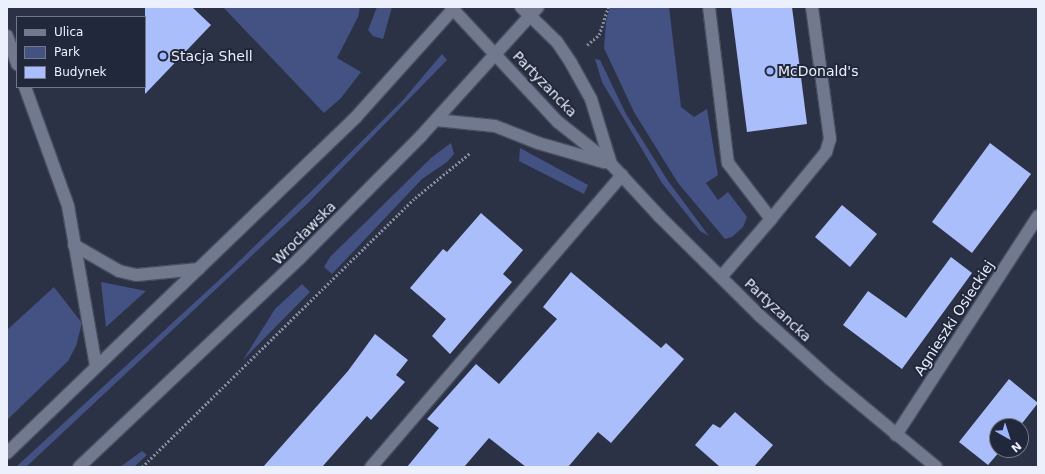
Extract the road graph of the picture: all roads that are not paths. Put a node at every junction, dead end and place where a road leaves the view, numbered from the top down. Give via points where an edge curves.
1 (521, 7) edge
2 (538, 7) edge
3 (709, 7) edge
4 (812, 7) edge
5 (453, 8) edge
6 (530, 17) junction
7 (7, 36) edge
8 (496, 55) junction
9 (16, 61) edge
10 (25, 88) edge
11 (436, 120) junction
12 (611, 164) junction
13 (622, 176) junction
14 (1038, 216) edge
15 (771, 219) junction
16 (74, 245) junction
17 (199, 269) junction
18 (720, 277) junction
19 (96, 367) junction
20 (896, 435) junction
21 (7, 452) edge
22 (79, 467) edge
23 (371, 467) edge
24 (936, 467) edge

1 - 6 main road, Partyzancka
2 - 6 main road, Wrocławska
3 - 15 main road via 728,164
4 - 15 main road via 830,140 826,152
5 - 8 main road, Partyzancka
5 - 17 main road via 356,117
6 - 8 main road, Wrocławska
6 - 12 main road, Partyzancka via 561,47 587,93
7 - 9 main road
8 - 11 main road, Wrocławska
8 - 12 main road, Partyzancka via 558,122
10 - 16 main road via 68,206
11 - 12 main road via 495,126 538,143
11 - 22 main road, Wrocławska via 288,270
12 - 13 main road, Partyzancka
13 - 18 main road, Partyzancka
13 - 23 main road
14 - 20 main road, Agnieszki Osieckiej
15 - 18 main road
16 - 17 main road via 119,271 137,275
16 - 19 main road
17 - 19 main road
18 - 20 main road, Partyzancka via 830,379
19 - 21 main road
20 - 24 main road, Partyzancka

